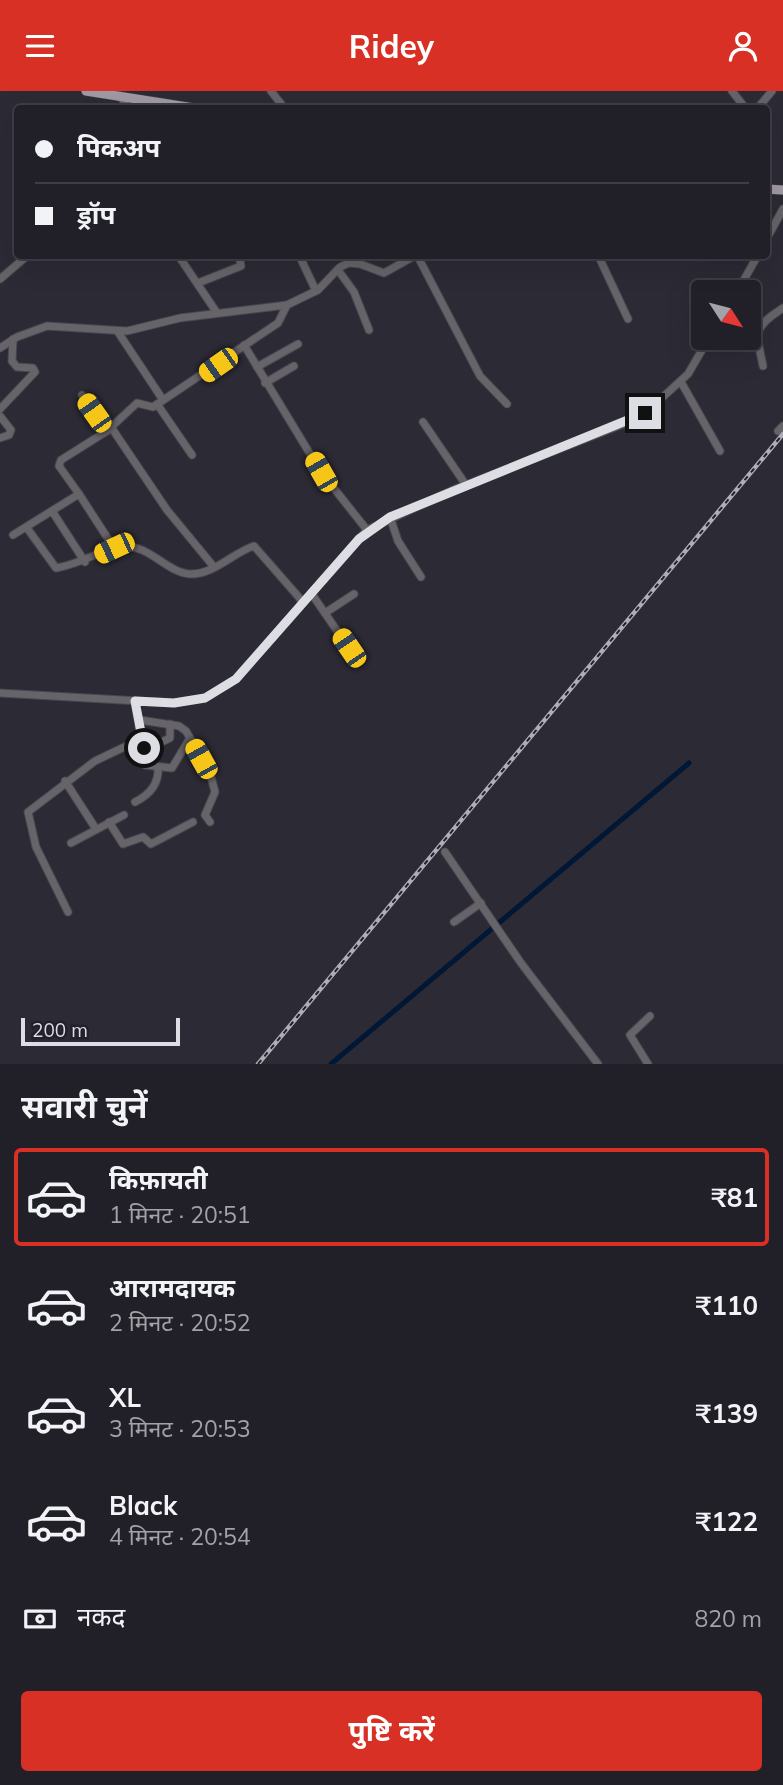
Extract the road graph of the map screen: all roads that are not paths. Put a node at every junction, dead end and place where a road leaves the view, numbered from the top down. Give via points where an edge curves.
1 (86, 91) edge
2 (271, 91) edge
3 (732, 91) edge
4 (772, 91) edge
5 (121, 96) junction
6 (125, 105) edge
7 (176, 105) edge
8 (282, 105) edge
9 (743, 105) edge
10 (760, 105) edge
11 (783, 209) edge
12 (770, 233) edge
13 (23, 259) edge
14 (181, 259) edge
15 (240, 259) edge
16 (301, 259) edge
17 (409, 259) edge
18 (418, 259) edge
19 (600, 259) edge
20 (756, 259) edge
21 (338, 270) junction
22 (0, 279) edge
23 (744, 280) edge
24 (198, 283) junction
25 (316, 291) junction
26 (287, 305) junction
27 (783, 309) edge
28 (217, 313) junction
29 (628, 319) dead end
30 (369, 330) dead end
31 (118, 332) junction
32 (13, 339) junction
33 (298, 344) dead end
34 (244, 345) junction
35 (0, 348) edge
36 (702, 350) edge
37 (294, 366) dead end
38 (763, 366) dead end
39 (257, 367) junction
40 (265, 383) junction
41 (683, 384) junction
42 (82, 395) dead end
43 (160, 402) junction
44 (507, 404) dead end
45 (0, 408) edge
46 (0, 416) edge
47 (423, 422) dead end
48 (109, 429) junction
49 (0, 438) edge
50 (720, 451) dead end
51 (192, 455) dead end
52 (466, 485) junction
53 (79, 494) junction
54 (52, 511) junction
55 (391, 520) junction
56 (27, 528) junction
57 (367, 530) junction
58 (13, 535) dead end
59 (114, 548) junction
60 (85, 562) junction
61 (214, 567) junction
62 (421, 577) dead end
63 (354, 594) dead end
64 (312, 595) junction
65 (303, 602) junction
66 (325, 613) junction
67 (349, 648) dead end
68 (0, 693) edge
69 (135, 701) junction
70 (140, 720) junction
71 (170, 724) junction
72 (190, 738) junction
73 (141, 739) junction
74 (143, 751) junction
75 (158, 768) junction
76 (65, 781) junction
77 (135, 802) dead end
78 (124, 815) dead end
79 (109, 822) junction
80 (193, 822) dead end
81 (210, 822) dead end
82 (96, 829) junction
83 (71, 843) dead end
84 (445, 852) dead end
85 (481, 903) junction
86 (68, 912) dead end
87 (454, 922) dead end
88 (650, 1016) dead end
89 (598, 1064) edge
90 (648, 1064) edge

1 - 5 main road
2 - 8 street
3 - 9 street
4 - 10 street
5 - 6 street
5 - 7 main road
11 - 12 street
13 - 22 street
14 - 24 street
15 - 24 street via 242,267
16 - 25 street
17 - 21 street via 384,273 355,263
18 - 44 street via 480,376
19 - 29 street
20 - 23 street
21 - 25 street
21 - 30 street via 354,292
24 - 28 street
25 - 26 street
26 - 28 street
26 - 34 street via 278,323
27 - 38 street via 762,322 758,330
28 - 31 street
31 - 32 street via 58,325
31 - 43 street
32 - 35 street
32 - 45 street via 12,361 35,372
33 - 39 street
34 - 39 street
34 - 43 street
36 - 41 street
37 - 40 street
39 - 40 street
40 - 57 street via 337,496
41 - 50 street
41 - 52 street via 640,417
42 - 48 street
43 - 48 street via 151,407 139,402
43 - 51 street
46 - 49 street via 11,430
47 - 52 street
48 - 53 street via 59,461
48 - 61 street
52 - 55 street
53 - 54 street
53 - 59 street
54 - 56 street
54 - 60 street
55 - 57 street
55 - 62 street via 398,541
56 - 58 street
56 - 60 street via 55,567
57 - 64 street
59 - 60 street
59 - 61 street via 142,549 188,573
61 - 65 street via 254,546
63 - 66 street
64 - 65 street
64 - 66 street
65 - 69 street via 236,679 205,698 174,703
66 - 67 street
68 - 69 street
69 - 70 street
70 - 71 street
70 - 73 street
71 - 72 street via 183,727
71 - 74 street via 170,738
72 - 75 street via 176,766
72 - 81 street via 215,789 205,815
73 - 74 street
73 - 76 street via 101,757
74 - 75 street via 145,765
75 - 77 street via 158,780
76 - 82 street
76 - 86 street via 28,811 36,847
78 - 79 street
79 - 80 street via 123,844 143,837 151,843
79 - 82 street
82 - 83 street
84 - 85 street
85 - 87 street
85 - 89 street
88 - 90 street via 630,1035

